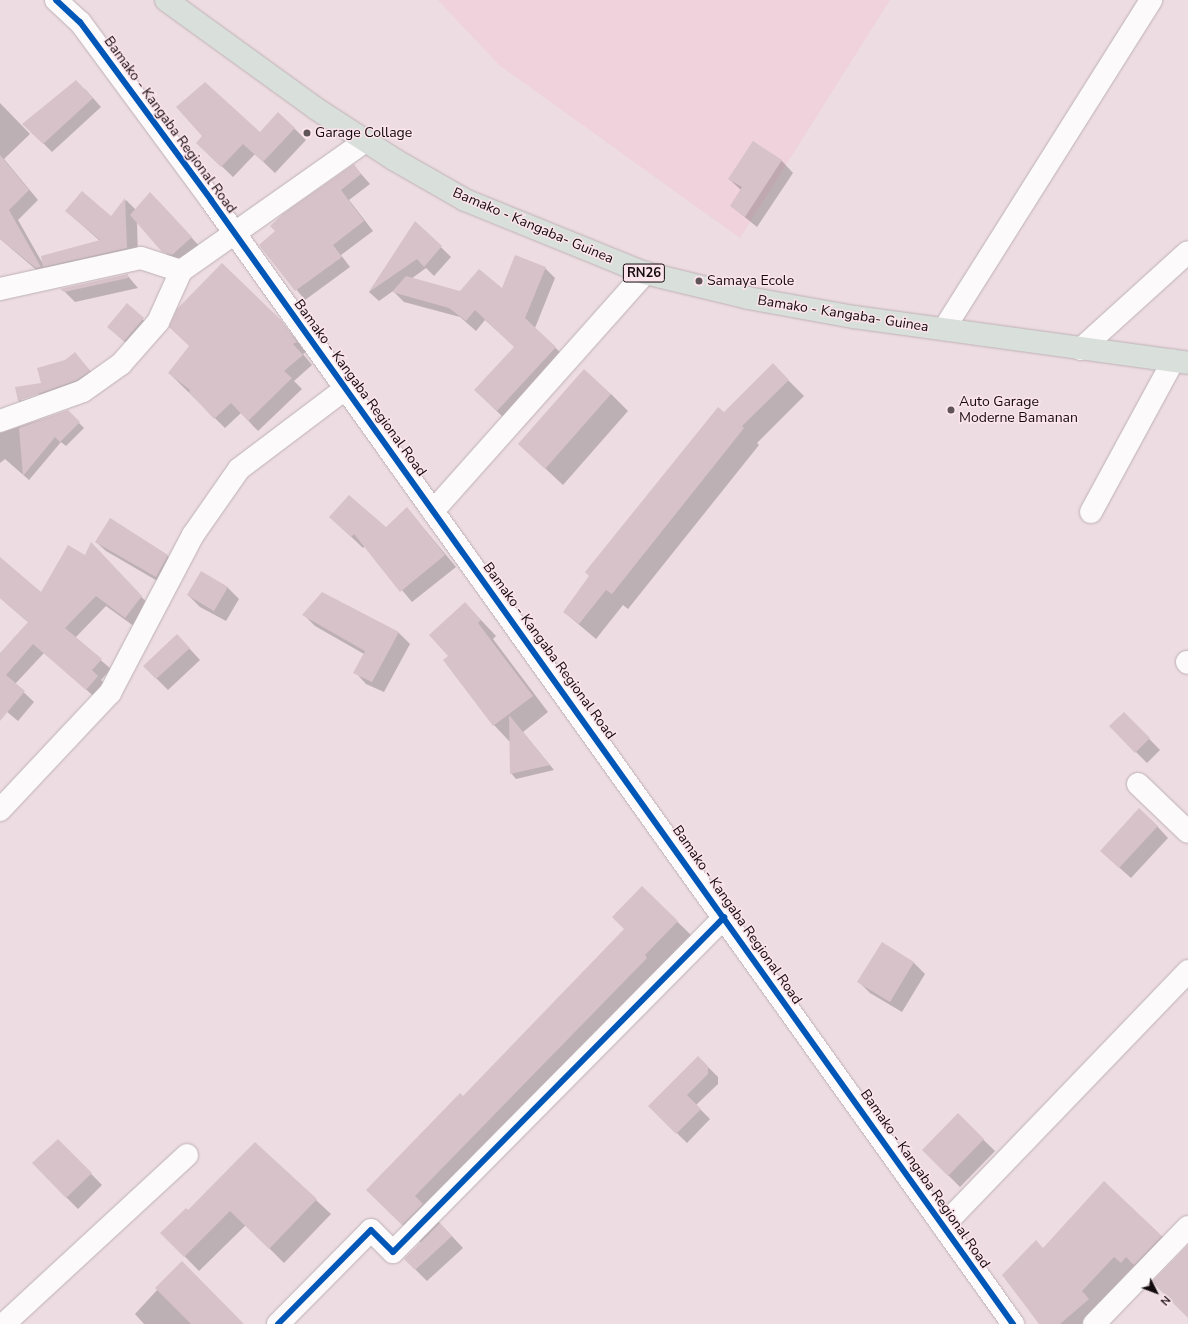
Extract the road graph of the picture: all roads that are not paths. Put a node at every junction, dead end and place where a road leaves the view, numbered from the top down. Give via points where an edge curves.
1 (56, 0) edge
2 (166, 0) edge
3 (1151, 0) edge
4 (365, 141) junction
5 (234, 233) junction
6 (1188, 252) edge
7 (181, 271) junction
8 (645, 273) junction
9 (0, 289) edge
10 (944, 329) junction
11 (1081, 349) junction
12 (1180, 362) edge
13 (346, 388) junction
14 (0, 421) edge
15 (433, 511) junction
16 (1092, 512) dead end
17 (1138, 784) dead end
18 (0, 810) edge
19 (1188, 832) edge
20 (724, 916) junction
21 (1188, 971) edge
22 (187, 1156) dead end
23 (943, 1226) junction
24 (1188, 1227) edge
25 (4, 1324) edge
26 (278, 1324) edge
27 (1013, 1324) edge
28 (1094, 1324) edge

1 - 5 street, Bamako - Kangaba Regional Road via 80,22
2 - 4 main road, Bamako - Kangaba- Guinea / RN26
3 - 10 street
4 - 5 street
4 - 8 main road, Bamako - Kangaba- Guinea / RN26 via 466,200
5 - 7 street
5 - 13 street, Bamako - Kangaba Regional Road
6 - 11 street
7 - 9 street via 140,258
7 - 14 street via 158,322 121,364 83,391
8 - 10 main road, Bamako - Kangaba- Guinea / RN26 via 748,298
8 - 15 street
10 - 11 main road, Bamako - Kangaba- Guinea / RN26
11 - 12 main road, Bamako - Kangaba- Guinea / RN26
12 - 16 street
13 - 15 street, Bamako - Kangaba Regional Road
13 - 18 street via 239,469 193,535 110,693
15 - 20 street, Bamako - Kangaba Regional Road
17 - 19 street
20 - 23 street, Bamako - Kangaba Regional Road
20 - 26 street via 393,1252 371,1230
21 - 23 street
22 - 25 street
23 - 27 street, Bamako - Kangaba Regional Road
24 - 28 street

